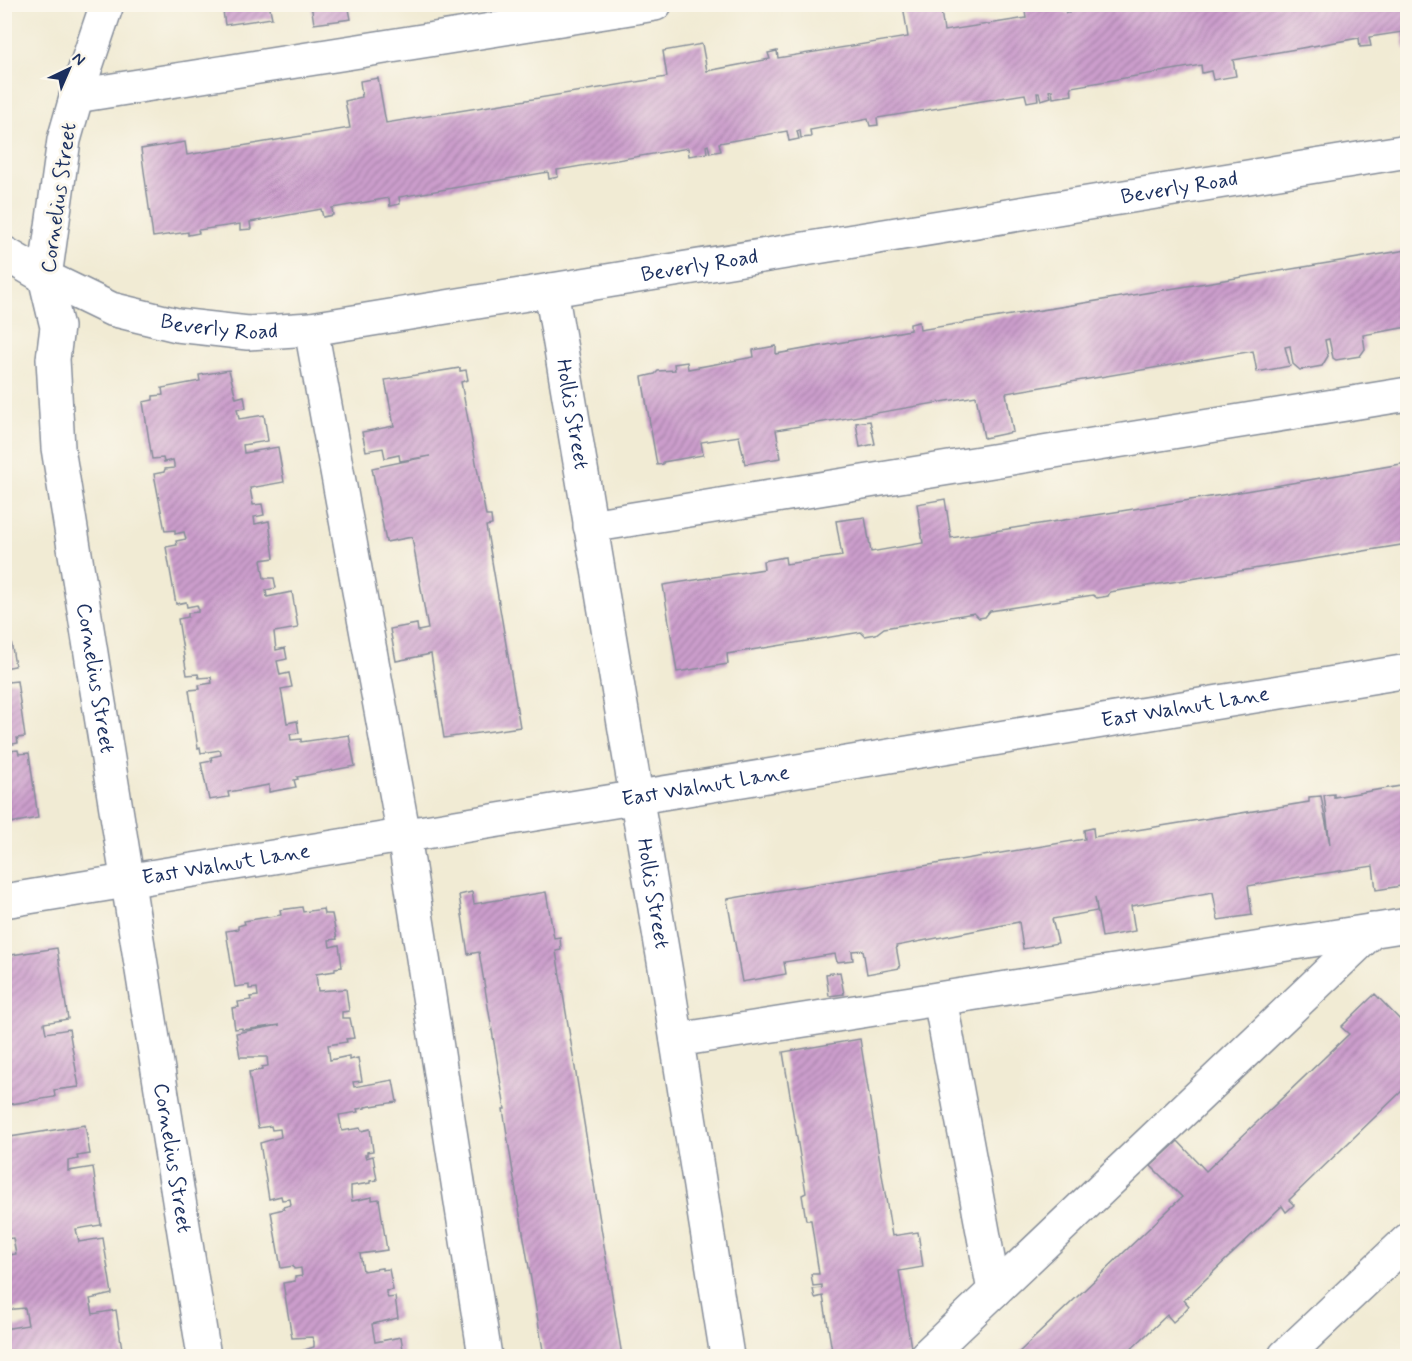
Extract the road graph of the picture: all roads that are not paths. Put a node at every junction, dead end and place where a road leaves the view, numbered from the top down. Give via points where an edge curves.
1 (107, 4) edge
2 (655, 4) edge
3 (76, 96) junction
4 (1407, 151) edge
5 (4, 252) edge
6 (45, 277) junction
7 (551, 290) junction
8 (311, 329) junction
9 (1407, 394) edge
10 (590, 526) junction
11 (1407, 671) edge
12 (635, 798) junction
13 (404, 836) junction
14 (127, 881) junction
15 (4, 901) edge
16 (1407, 925) edge
17 (1373, 930) junction
18 (940, 999) junction
19 (677, 1040) junction
20 (1407, 1240) edge
21 (994, 1290) junction
22 (204, 1356) edge
23 (485, 1356) edge
24 (727, 1356) edge
25 (926, 1356) edge
26 (1285, 1356) edge

1 - 3 street, Cornelius Street
2 - 3 street
3 - 6 street, Cornelius Street via 64,140
4 - 7 street, Beverly Road
5 - 6 street, Beverly Road
6 - 8 street, Beverly Road via 111,309 177,325 248,333
6 - 14 street, Cornelius Street via 57,327 53,359 58,448
7 - 8 street, Beverly Road
7 - 10 street, Hollis Street
8 - 13 street
9 - 10 street
10 - 12 street, Hollis Street
11 - 12 street, East Walnut Lane
12 - 13 street, East Walnut Lane
12 - 19 street, Hollis Street
13 - 14 street, East Walnut Lane
13 - 23 street
14 - 15 street, East Walnut Lane
14 - 22 street, Cornelius Street
16 - 17 street
17 - 18 street
17 - 21 street
18 - 19 street
18 - 21 street
19 - 24 street, Hollis Street
20 - 26 street
21 - 25 street

